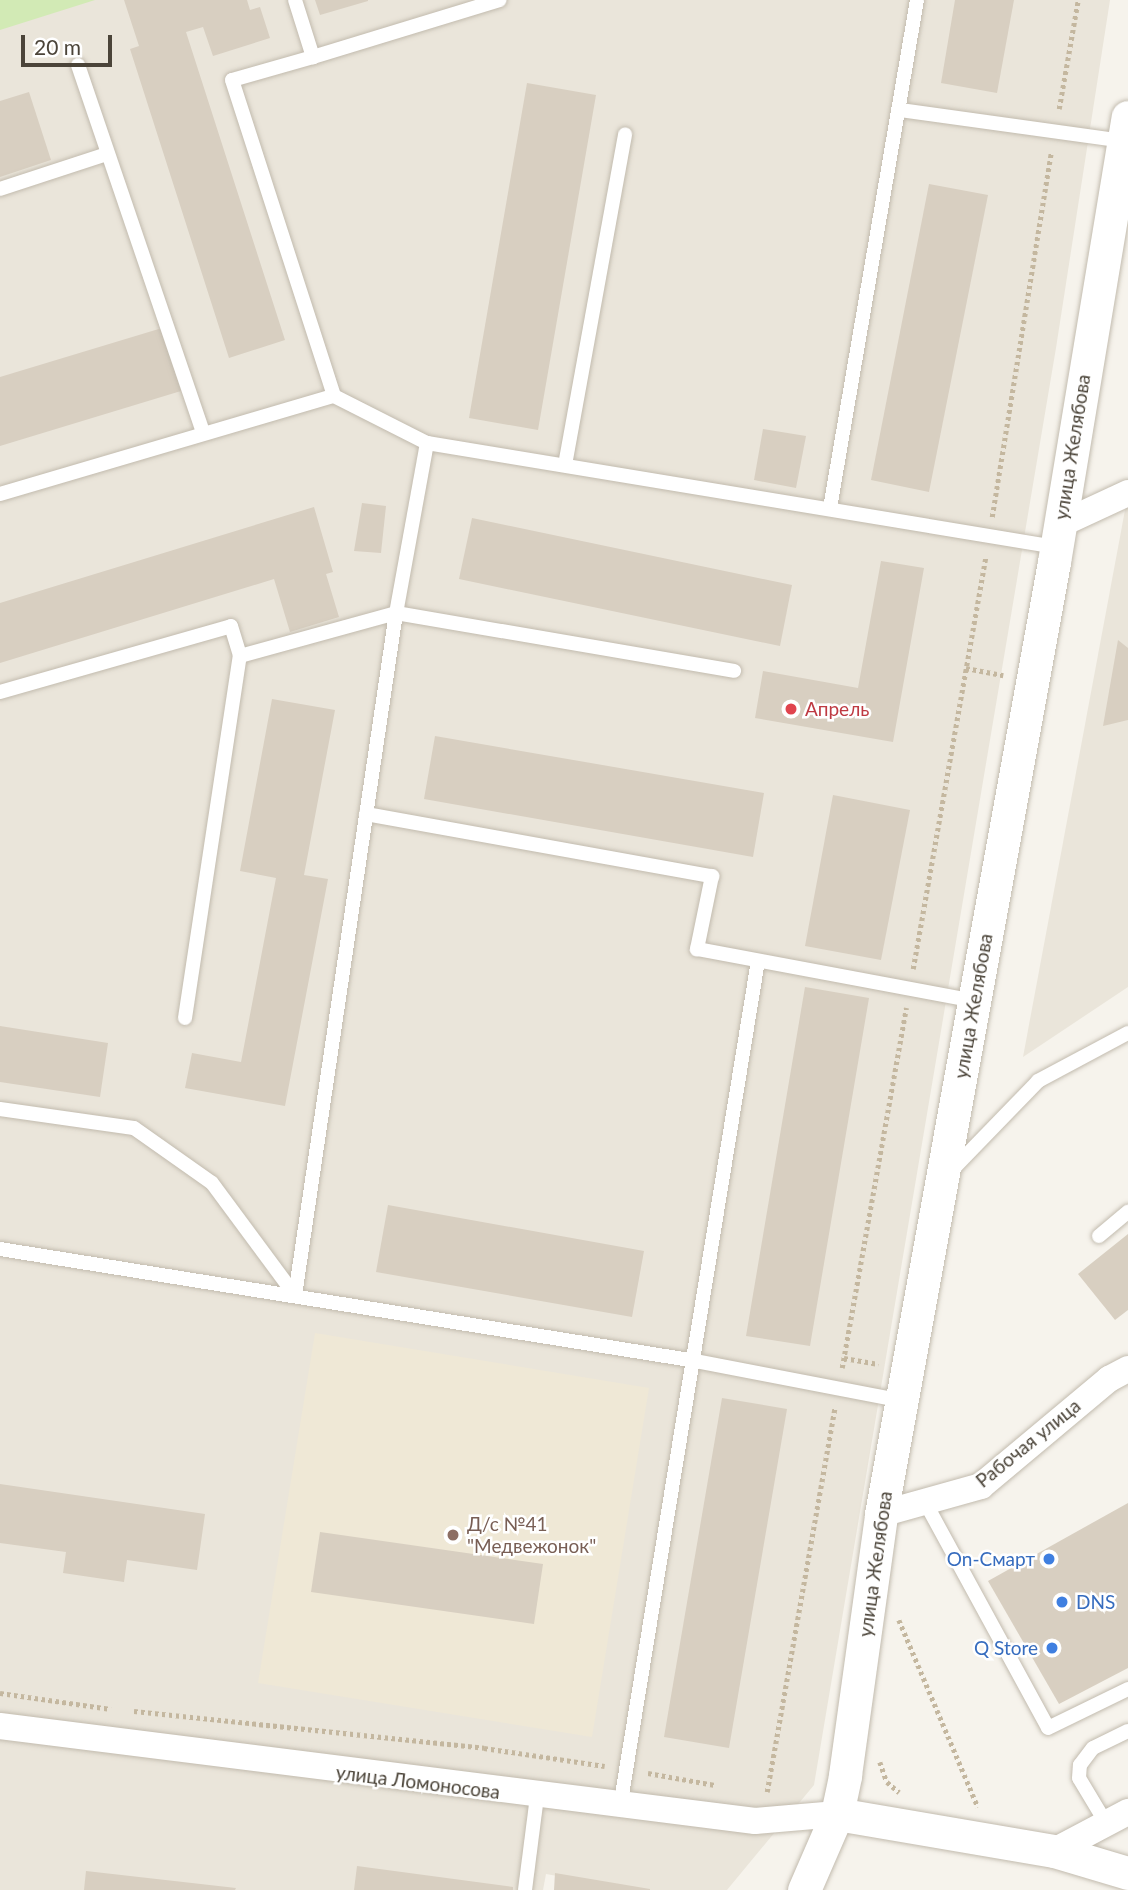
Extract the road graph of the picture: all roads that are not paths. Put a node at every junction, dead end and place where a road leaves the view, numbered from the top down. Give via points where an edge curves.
1 (295, 0) edge
2 (499, 0) edge
3 (918, 0) edge
4 (313, 57) junction
5 (78, 65) dead end
6 (900, 110) junction
7 (1126, 129) edge
8 (625, 134) dead end
9 (107, 154) junction
10 (0, 189) edge
11 (334, 396) junction
12 (203, 433) junction
13 (427, 443) junction
14 (565, 465) junction
15 (1128, 492) edge
16 (0, 494) edge
17 (830, 508) junction
18 (1058, 536) junction
19 (396, 613) junction
20 (240, 656) junction
21 (734, 671) dead end
22 (0, 692) edge
23 (366, 814) junction
24 (758, 961) junction
25 (974, 1001) junction
26 (185, 1018) dead end
27 (1128, 1033) edge
28 (0, 1109) edge
29 (943, 1178) junction
30 (1128, 1212) edge
31 (1099, 1236) dead end
32 (0, 1249) edge
33 (295, 1295) junction
34 (690, 1360) junction
35 (1128, 1369) edge
36 (902, 1401) junction
37 (925, 1502) junction
38 (881, 1514) junction
39 (1128, 1689) edge
40 (0, 1726) edge
41 (1128, 1731) edge
42 (537, 1796) junction
43 (620, 1807) junction
44 (837, 1814) junction
45 (1117, 1818) edge
46 (1054, 1851) junction
47 (1128, 1873) edge
48 (526, 1890) edge
49 (805, 1890) edge

1 - 4 lane
2 - 4 lane
3 - 6 lane
4 - 11 lane via 232,80
5 - 9 lane
6 - 7 lane via 1055,131
6 - 17 lane
7 - 18 street, улица Желябова
8 - 14 lane
9 - 10 lane
9 - 12 lane
11 - 12 lane
11 - 13 lane
12 - 16 lane
13 - 14 lane
13 - 19 lane
14 - 17 lane
15 - 18 street
17 - 18 lane via 989,536
18 - 25 street, улица Желябова
19 - 20 lane
19 - 21 lane
19 - 23 lane
20 - 22 lane via 231,626
20 - 26 lane
23 - 24 lane via 712,876 697,950
23 - 33 lane
24 - 25 lane
24 - 34 lane
25 - 29 street, улица Желябова
27 - 29 lane via 1038,1082
28 - 33 lane via 134,1128 212,1183
29 - 36 street, улица Желябова
30 - 31 lane
32 - 33 lane
33 - 34 lane
34 - 36 lane
34 - 43 lane
35 - 37 street, Рабочая улица via 1099,1387 981,1486
36 - 38 street, улица Желябова
37 - 38 street, Рабочая улица
37 - 39 lane via 1048,1728
38 - 44 street, улица Желябова
40 - 42 street, улица Ломоносова
41 - 45 lane via 1093,1748 1080,1765 1079,1778
42 - 43 street, улица Ломоносова
42 - 48 lane
43 - 44 street, улица Ломоносова via 755,1821
44 - 46 street
44 - 49 street, улица Желябова
45 - 46 street
46 - 47 street

